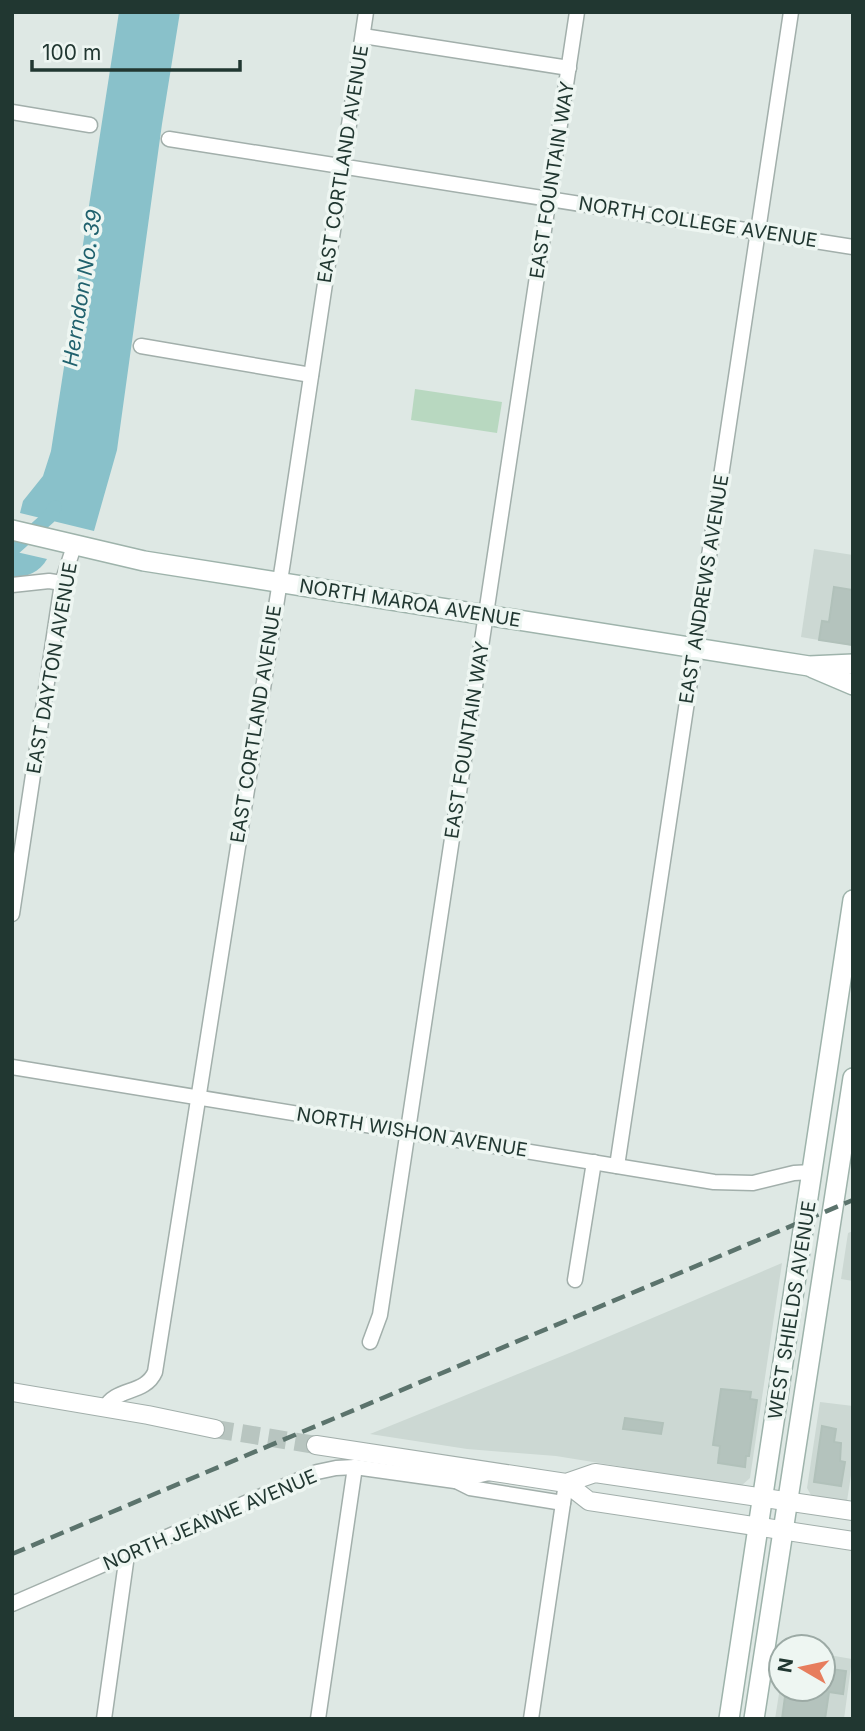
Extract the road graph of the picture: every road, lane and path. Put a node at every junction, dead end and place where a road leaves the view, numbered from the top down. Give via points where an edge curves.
1 (366, 12) edge
2 (577, 12) edge
3 (791, 12) edge
4 (363, 36) junction
5 (569, 68) junction
6 (12, 112) edge
7 (90, 125) dead end
8 (169, 139) dead end
9 (343, 167) junction
10 (550, 199) junction
11 (759, 232) junction
12 (853, 247) edge
13 (141, 346) dead end
14 (311, 374) junction
15 (12, 530) edge
16 (74, 546) junction
17 (279, 582) junction
18 (62, 583) junction
19 (12, 585) edge
20 (486, 615) junction
21 (695, 647) junction
22 (853, 664) edge
23 (809, 666) junction
24 (853, 685) edge
25 (853, 900) edge
26 (12, 914) edge
27 (12, 1067) edge
28 (853, 1078) edge
29 (198, 1097) junction
30 (409, 1130) junction
31 (847, 1149) edge
32 (594, 1162) junction
33 (617, 1166) junction
34 (812, 1172) junction
35 (575, 1280) dead end
36 (370, 1342) dead end
37 (12, 1392) edge
38 (105, 1408) junction
39 (215, 1429) tunnel mouth
40 (316, 1445) tunnel mouth
41 (355, 1467) junction
42 (495, 1472) junction
43 (455, 1480) junction
44 (566, 1483) junction
45 (763, 1497) junction
46 (789, 1501) junction
47 (563, 1503) junction
48 (853, 1511) edge
49 (758, 1526) junction
50 (785, 1530) junction
51 (853, 1541) edge
52 (127, 1555) junction
53 (12, 1604) edge
54 (104, 1719) edge
55 (318, 1719) edge
56 (531, 1719) edge
57 (729, 1719) edge
58 (754, 1719) edge

1 - 4 street, EAST CORTLAND AVENUE
2 - 5 street, EAST FOUNTAIN WAY
3 - 11 street, EAST ANDREWS AVENUE
4 - 5 street
4 - 9 street, EAST CORTLAND AVENUE
5 - 10 street, EAST FOUNTAIN WAY
6 - 7 street
8 - 9 street, NORTH COLLEGE AVENUE
9 - 10 street, NORTH COLLEGE AVENUE
9 - 14 street, EAST CORTLAND AVENUE
10 - 11 street, NORTH COLLEGE AVENUE
10 - 20 street, EAST FOUNTAIN WAY
11 - 12 street, NORTH COLLEGE AVENUE
11 - 21 street, EAST ANDREWS AVENUE
13 - 14 street
14 - 17 street, EAST CORTLAND AVENUE
15 - 16 main road, NORTH MAROA AVENUE
16 - 17 main road, NORTH MAROA AVENUE
16 - 18 street, EAST DAYTON AVENUE
17 - 20 main road, NORTH MAROA AVENUE
17 - 29 street, EAST CORTLAND AVENUE
18 - 19 street
18 - 26 street, EAST DAYTON AVENUE
20 - 21 main road, NORTH MAROA AVENUE
20 - 30 street, EAST FOUNTAIN WAY
21 - 23 main road, NORTH MAROA AVENUE
21 - 33 street, EAST ANDREWS AVENUE
22 - 23 main road, NORTH MAROA AVENUE
23 - 24 main road, NORTH MAROA AVENUE
25 - 34 main road, WEST SHIELDS AVENUE
27 - 29 street, NORTH WISHON AVENUE
28 - 31 main road, WEST SHIELDS AVENUE
29 - 30 street, NORTH WISHON AVENUE
29 - 38 street, EAST CORTLAND AVENUE via 155,1372 149,1382 116,1395
30 - 32 street, NORTH WISHON AVENUE
30 - 36 street, EAST FOUNTAIN WAY via 380,1315
31 - 46 main road, WEST SHIELDS AVENUE
32 - 33 street, NORTH WISHON AVENUE
32 - 35 street
33 - 34 street, NORTH WISHON AVENUE via 714,1182 753,1183
34 - 45 main road, WEST SHIELDS AVENUE
37 - 38 street
38 - 39 street
40 - 42 street
41 - 43 street, NORTH JEANNE AVENUE
41 - 52 street, NORTH JEANNE AVENUE via 317,1472
41 - 55 street
42 - 43 street, NORTH JEANNE AVENUE
42 - 44 street
43 - 47 street, NORTH JEANNE AVENUE via 470,1488
44 - 45 street via 595,1473
44 - 47 street
44 - 49 street via 589,1501
45 - 46 street
45 - 49 main road, WEST SHIELDS AVENUE
46 - 48 street
46 - 50 main road, WEST SHIELDS AVENUE
47 - 56 street
49 - 50 street
49 - 57 main road, WEST SHIELDS AVENUE
50 - 51 street
50 - 58 main road, WEST SHIELDS AVENUE
52 - 53 street, NORTH JEANNE AVENUE
52 - 54 street

